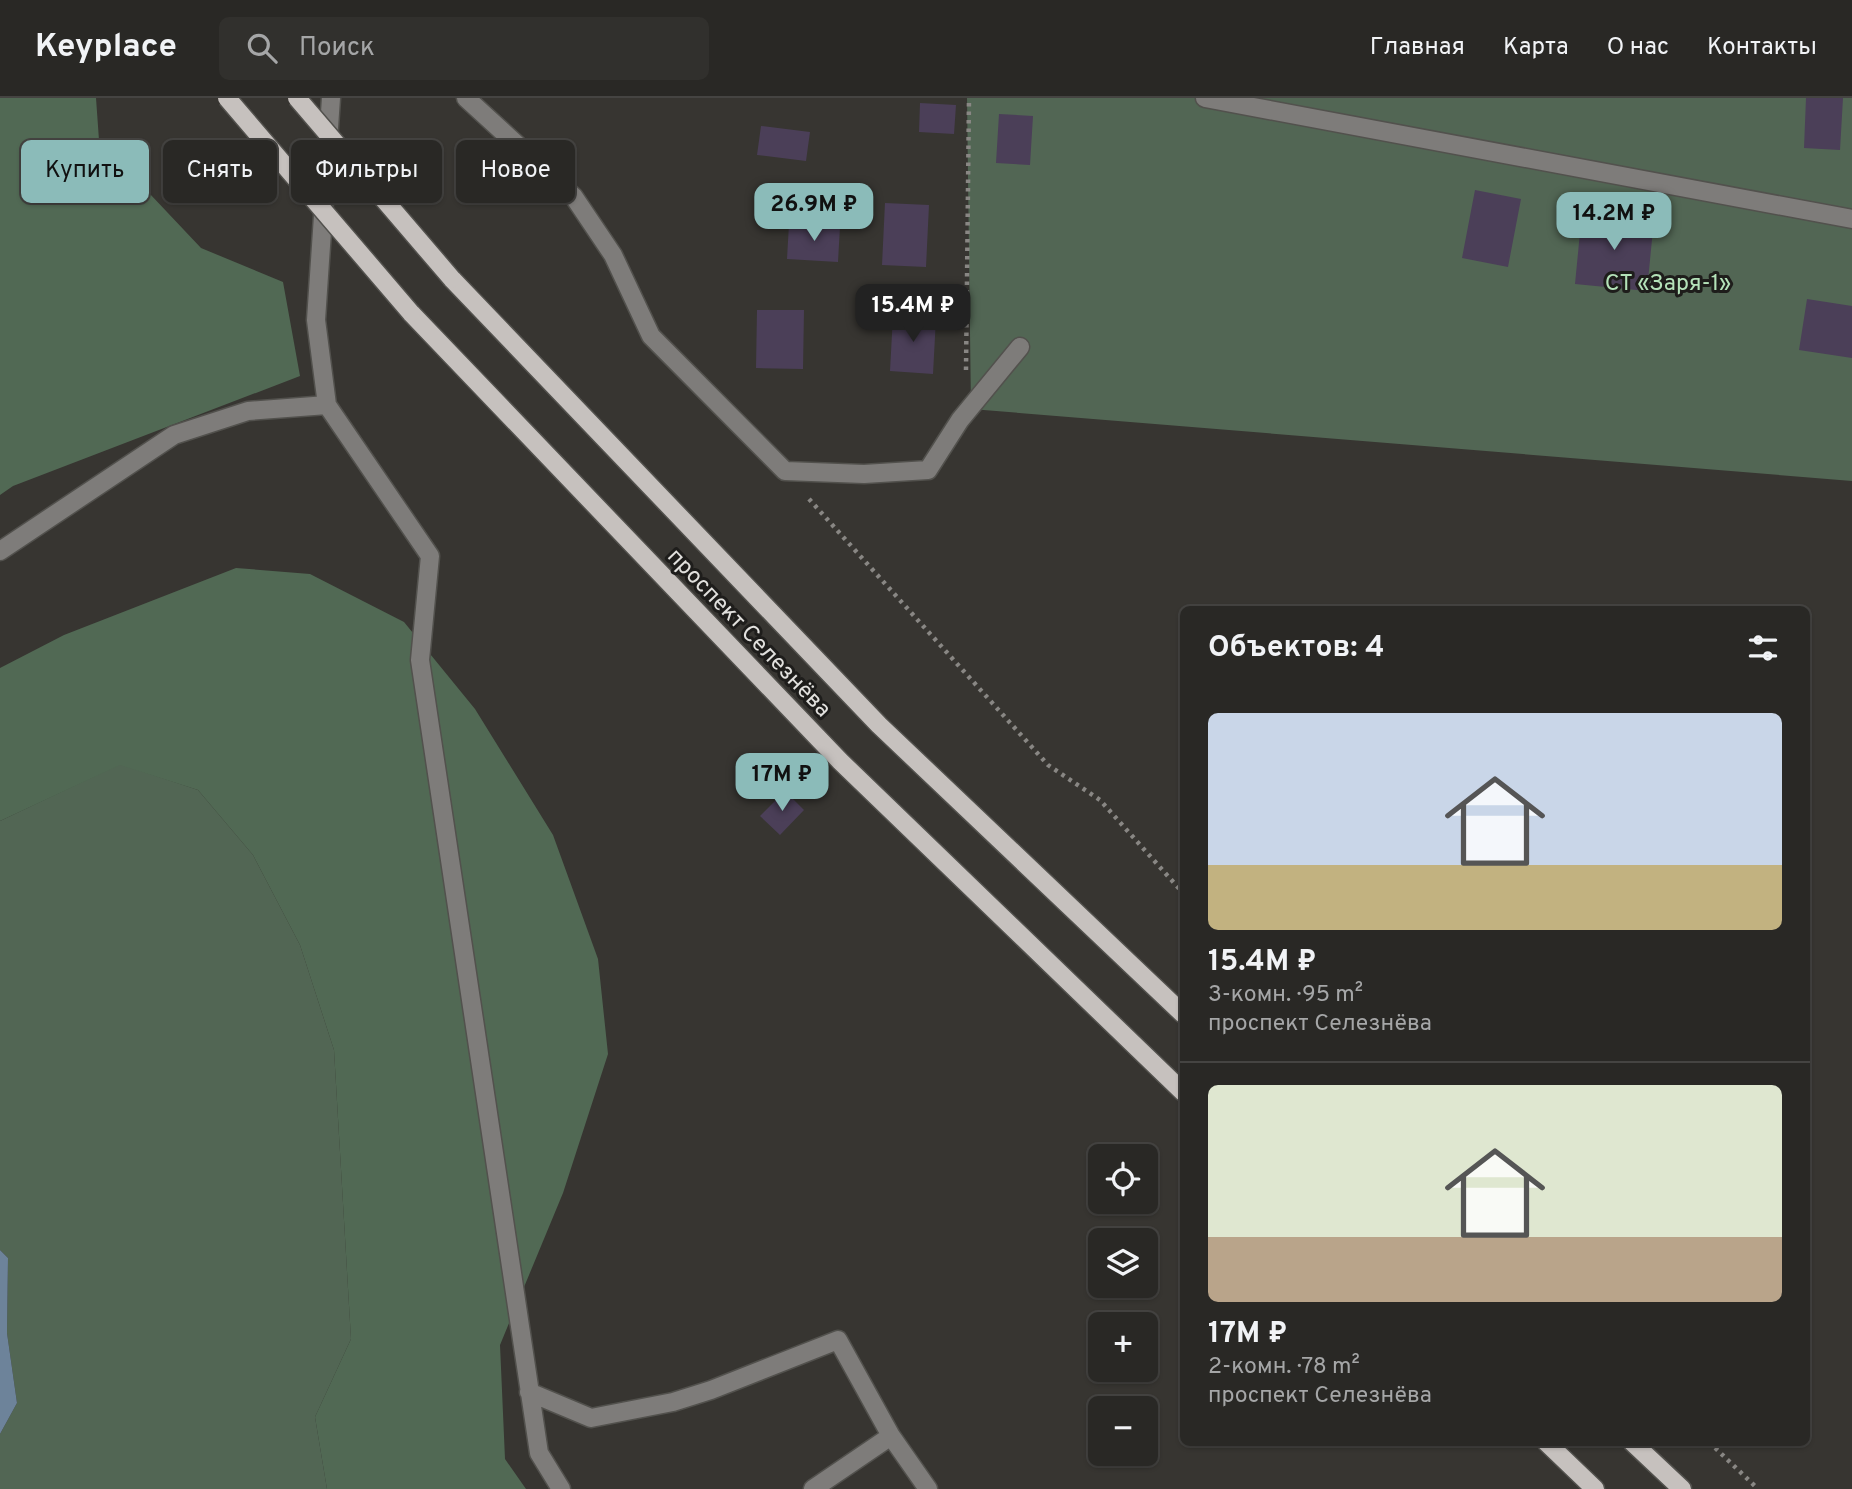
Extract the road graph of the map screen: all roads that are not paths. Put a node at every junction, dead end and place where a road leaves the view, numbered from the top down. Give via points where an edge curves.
1 (227, 98) edge
2 (297, 98) edge
3 (331, 98) edge
4 (1205, 98) edge
5 (478, 101) edge
6 (1852, 219) edge
7 (1020, 347) dead end
8 (327, 405) junction
9 (0, 551) edge
10 (1180, 1011) edge
11 (1180, 1089) edge
12 (529, 1392) junction
13 (891, 1436) junction
14 (1550, 1446) edge
15 (1636, 1446) edge
16 (561, 1489) edge
17 (813, 1489) edge
18 (928, 1489) edge
19 (1595, 1489) edge
20 (1682, 1489) edge

1 - 11 main road, проспект Селезнёва, bridge via 411,313 840,761
2 - 10 main road, проспект Селезнёва, bridge via 452,279 879,724
3 - 8 street via 316,320
4 - 6 street
5 - 7 street via 574,197 613,255 650,336 785,471 864,474 928,470 966,413
8 - 9 street via 248,411 174,435
8 - 12 street via 430,556 420,660
12 - 13 street via 591,1418 698,1394 838,1340
12 - 16 street via 539,1452
13 - 17 street
13 - 18 street
14 - 19 main road
15 - 20 main road

